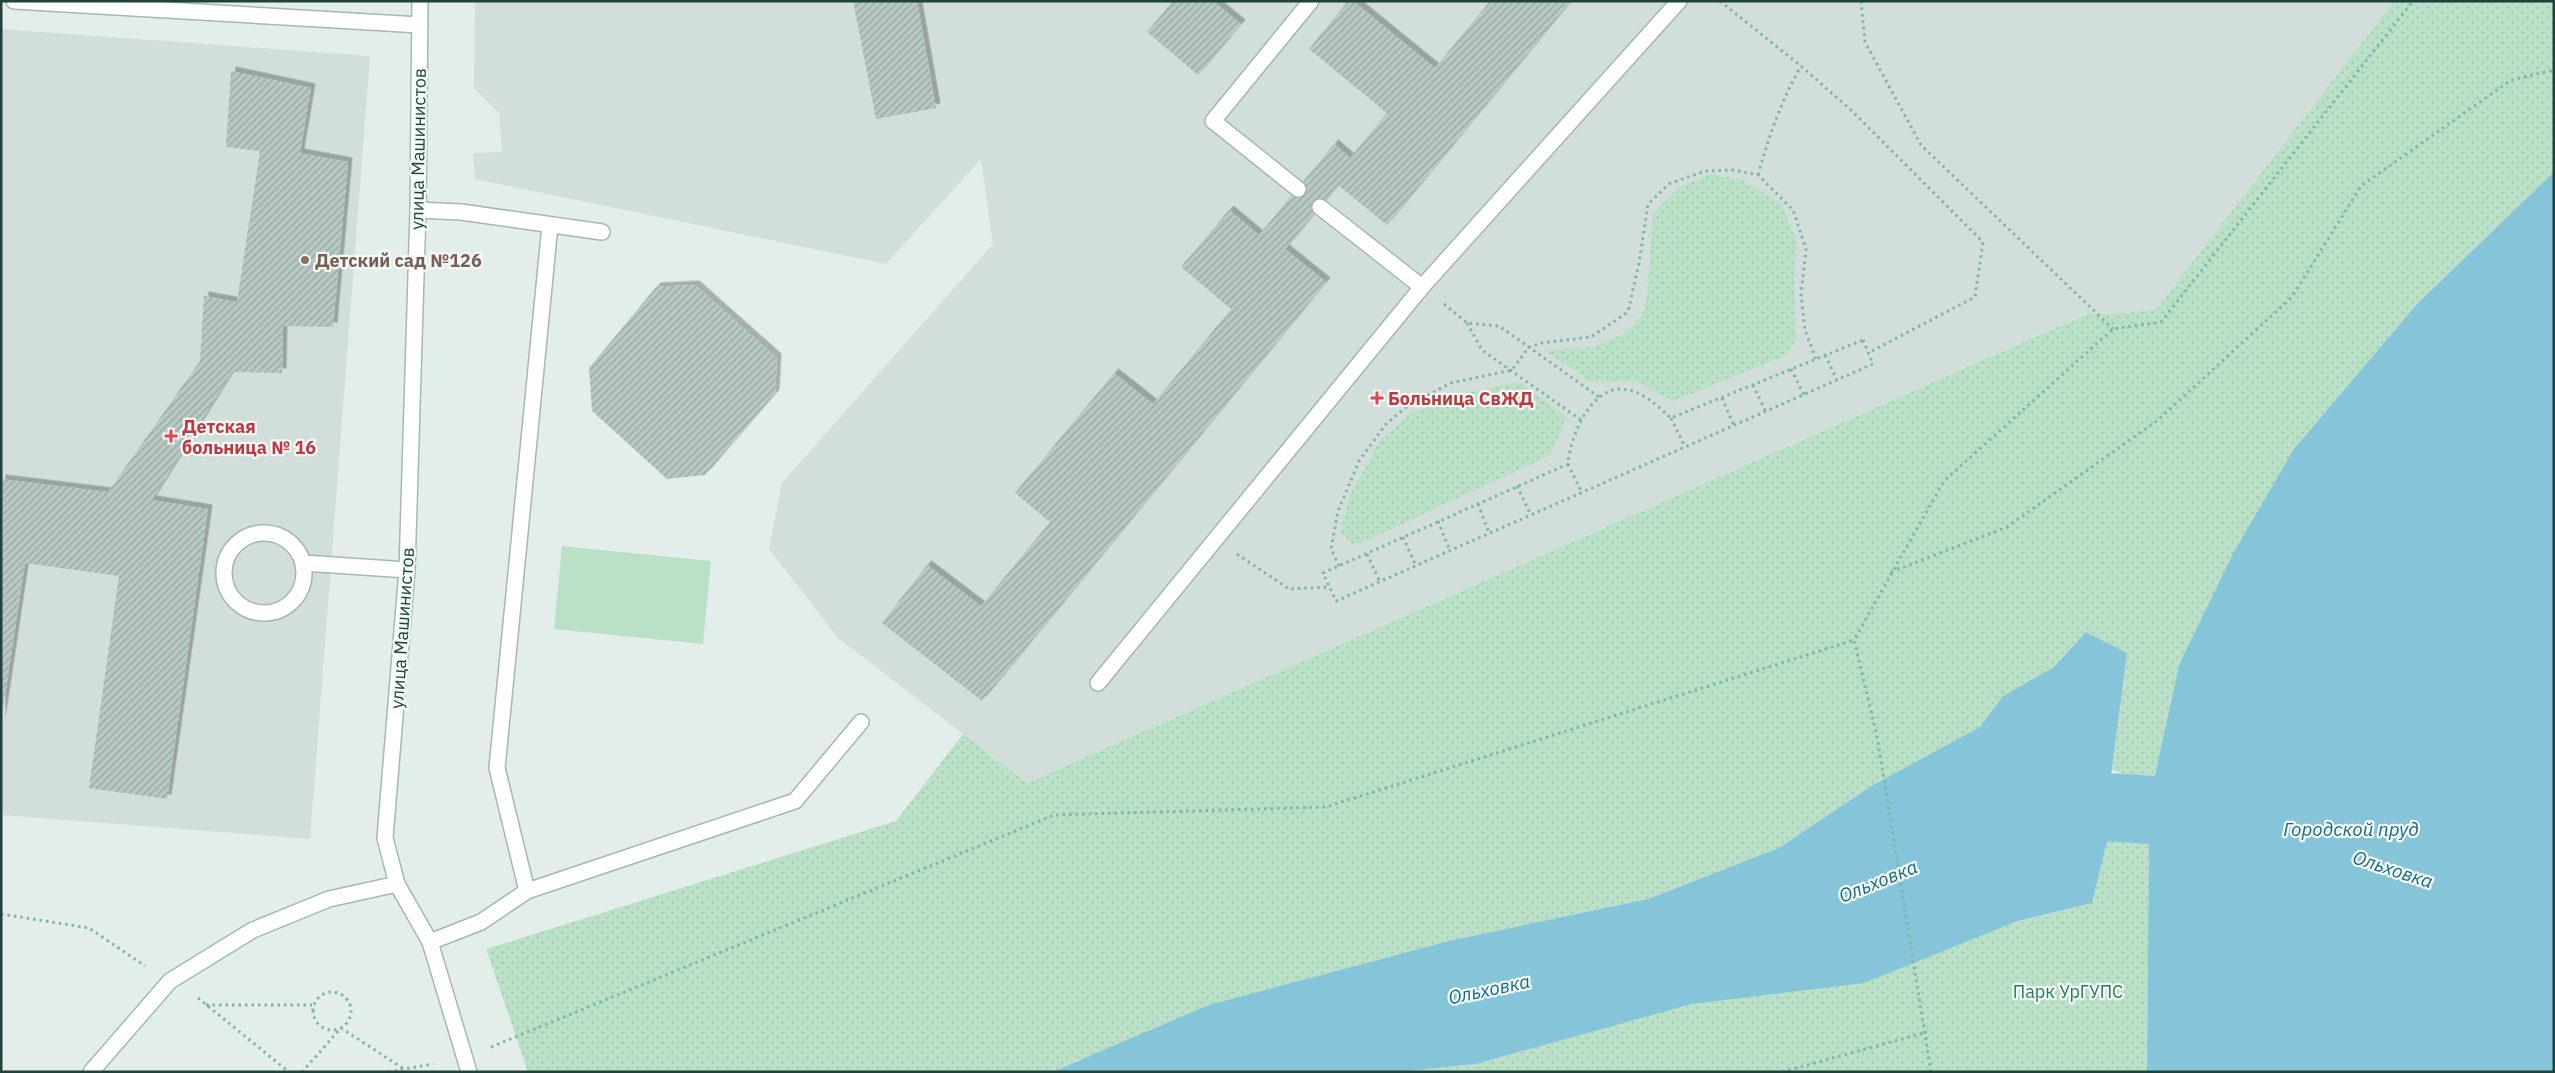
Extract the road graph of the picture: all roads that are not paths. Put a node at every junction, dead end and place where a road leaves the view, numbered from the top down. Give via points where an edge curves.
1 (14, 1) edge
2 (420, 1) edge
3 (1311, 1) edge
4 (1679, 1) edge
5 (420, 25) junction
6 (1298, 189) dead end
7 (1320, 206) dead end
8 (418, 210) junction
9 (550, 225) junction
10 (602, 232) dead end
11 (1422, 287) junction
12 (304, 563) junction
13 (407, 570) junction
14 (1098, 683) dead end
15 (861, 722) dead end
16 (397, 884) junction
17 (527, 891) junction
18 (430, 942) junction
19 (91, 1072) edge
20 (470, 1072) edge

1 - 5 street
2 - 5 street, улица Машинистов
3 - 6 street via 1213,121
4 - 11 street
5 - 8 street, улица Машинистов
7 - 11 street
8 - 9 street via 461,212
8 - 13 street, улица Машинистов
9 - 10 street
9 - 17 street via 497,768
11 - 14 street
12 - 12 street via 302,588 286,607 274,612 261,613 238,604 224,581 228,554 237,542 255,533 277,534 288,540
12 - 13 street
13 - 16 street, улица Машинистов via 385,838
15 - 17 street via 795,801
16 - 18 street, улица Машинистов
16 - 19 street via 329,899 244,935 170,981
17 - 18 street via 481,922
18 - 20 street, улица Машинистов

